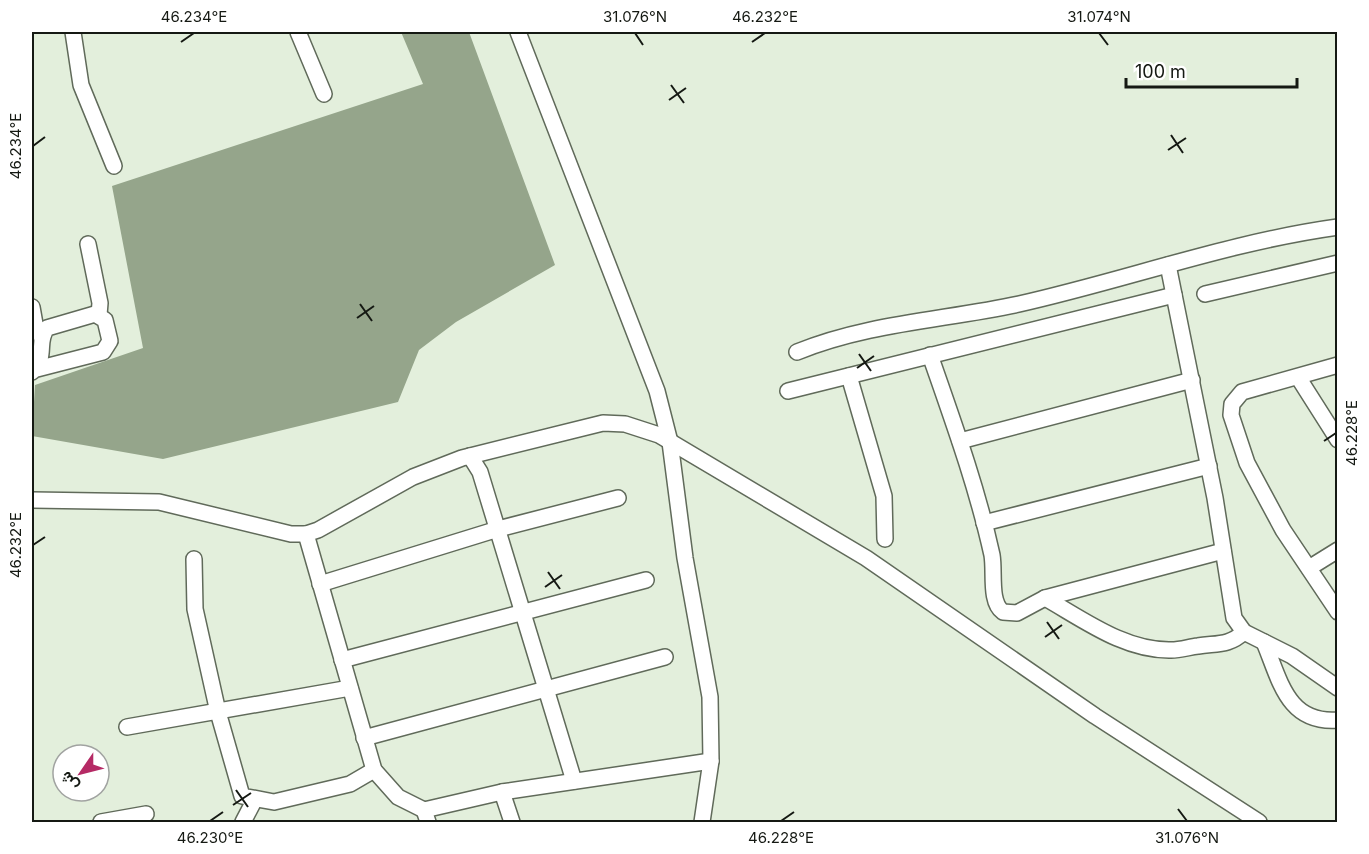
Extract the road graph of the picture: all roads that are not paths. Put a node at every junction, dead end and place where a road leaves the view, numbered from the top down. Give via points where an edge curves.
1 (73, 32) edge
2 (298, 32) edge
3 (518, 32) edge
4 (324, 94) dead end
5 (114, 166) dead end
6 (1338, 227) edge
7 (88, 244) dead end
8 (1338, 263) edge
9 (1168, 265) junction
10 (1205, 294) dead end
11 (1174, 295) junction
12 (32, 307) edge
13 (99, 315) junction
14 (42, 338) junction
15 (797, 352) dead end
16 (930, 356) junction
17 (1338, 365) edge
18 (32, 371) edge
19 (849, 376) junction
20 (1298, 377) junction
21 (1192, 380) junction
22 (788, 391) dead end
23 (1338, 440) edge
24 (960, 441) junction
25 (670, 442) junction
26 (470, 456) junction
27 (1209, 466) junction
28 (618, 498) dead end
29 (32, 500) edge
30 (984, 524) junction
31 (498, 530) junction
32 (306, 534) junction
33 (885, 539) dead end
34 (1338, 550) edge
35 (1223, 551) junction
36 (194, 559) dead end
37 (1309, 568) junction
38 (646, 580) dead end
39 (320, 584) junction
40 (1045, 598) junction
41 (1338, 612) edge
42 (523, 614) junction
43 (1245, 632) junction
44 (1264, 642) junction
45 (665, 657) dead end
46 (342, 660) junction
47 (350, 688) junction
48 (546, 688) junction
49 (1338, 688) edge
50 (218, 712) junction
51 (1338, 720) edge
52 (126, 726) dead end
53 (364, 738) junction
54 (711, 762) junction
55 (374, 770) junction
56 (574, 782) junction
57 (502, 792) junction
58 (255, 799) junction
59 (146, 814) dead end
60 (426, 816) edge
61 (120, 821) edge
62 (101, 822) edge
63 (243, 822) edge
64 (512, 822) edge
65 (702, 822) edge
66 (1259, 822) edge

1 - 5 street via 81,85
2 - 4 street
3 - 25 street via 657,391
6 - 9 street via 1243,244
7 - 13 street
8 - 10 street
9 - 11 street
9 - 15 street via 1009,306 857,332
11 - 16 street
11 - 21 street
12 - 14 street
13 - 14 street via 51,326
13 - 18 street via 105,320 110,341 103,352
14 - 18 street via 42,356
16 - 19 street
16 - 24 street
17 - 20 street
19 - 22 street
19 - 33 street via 884,496
20 - 23 street
20 - 37 street via 1242,392 1232,404 1231,415 1258,486
21 - 24 street
21 - 27 street
24 - 30 street
25 - 26 street via 636,426 603,423
25 - 54 street via 685,558 710,697
25 - 66 street via 866,558 1095,716
26 - 31 street via 480,472
26 - 32 street via 413,477
27 - 30 street
27 - 35 street
28 - 31 street
29 - 32 street via 159,502 291,534
30 - 40 street via 999,609 1017,614
31 - 39 street
31 - 42 street
32 - 39 street
34 - 37 street
35 - 40 street
35 - 43 street via 1232,613
36 - 50 street via 195,609
37 - 41 street
38 - 42 street
39 - 46 street
40 - 43 street via 1119,639 1145,648 1171,650 1218,645
42 - 46 street
42 - 48 street
43 - 44 street
44 - 49 street
44 - 51 street via 1294,706 1311,718
45 - 48 street
46 - 47 street
47 - 50 street
47 - 53 street
48 - 53 street
48 - 56 street
50 - 52 street
50 - 58 street via 242,796
53 - 55 street
54 - 56 street
54 - 65 street
55 - 58 street via 351,784 274,802
55 - 60 street via 398,797
56 - 57 street
57 - 60 street
57 - 64 street
58 - 63 street
59 - 61 street
61 - 62 street

